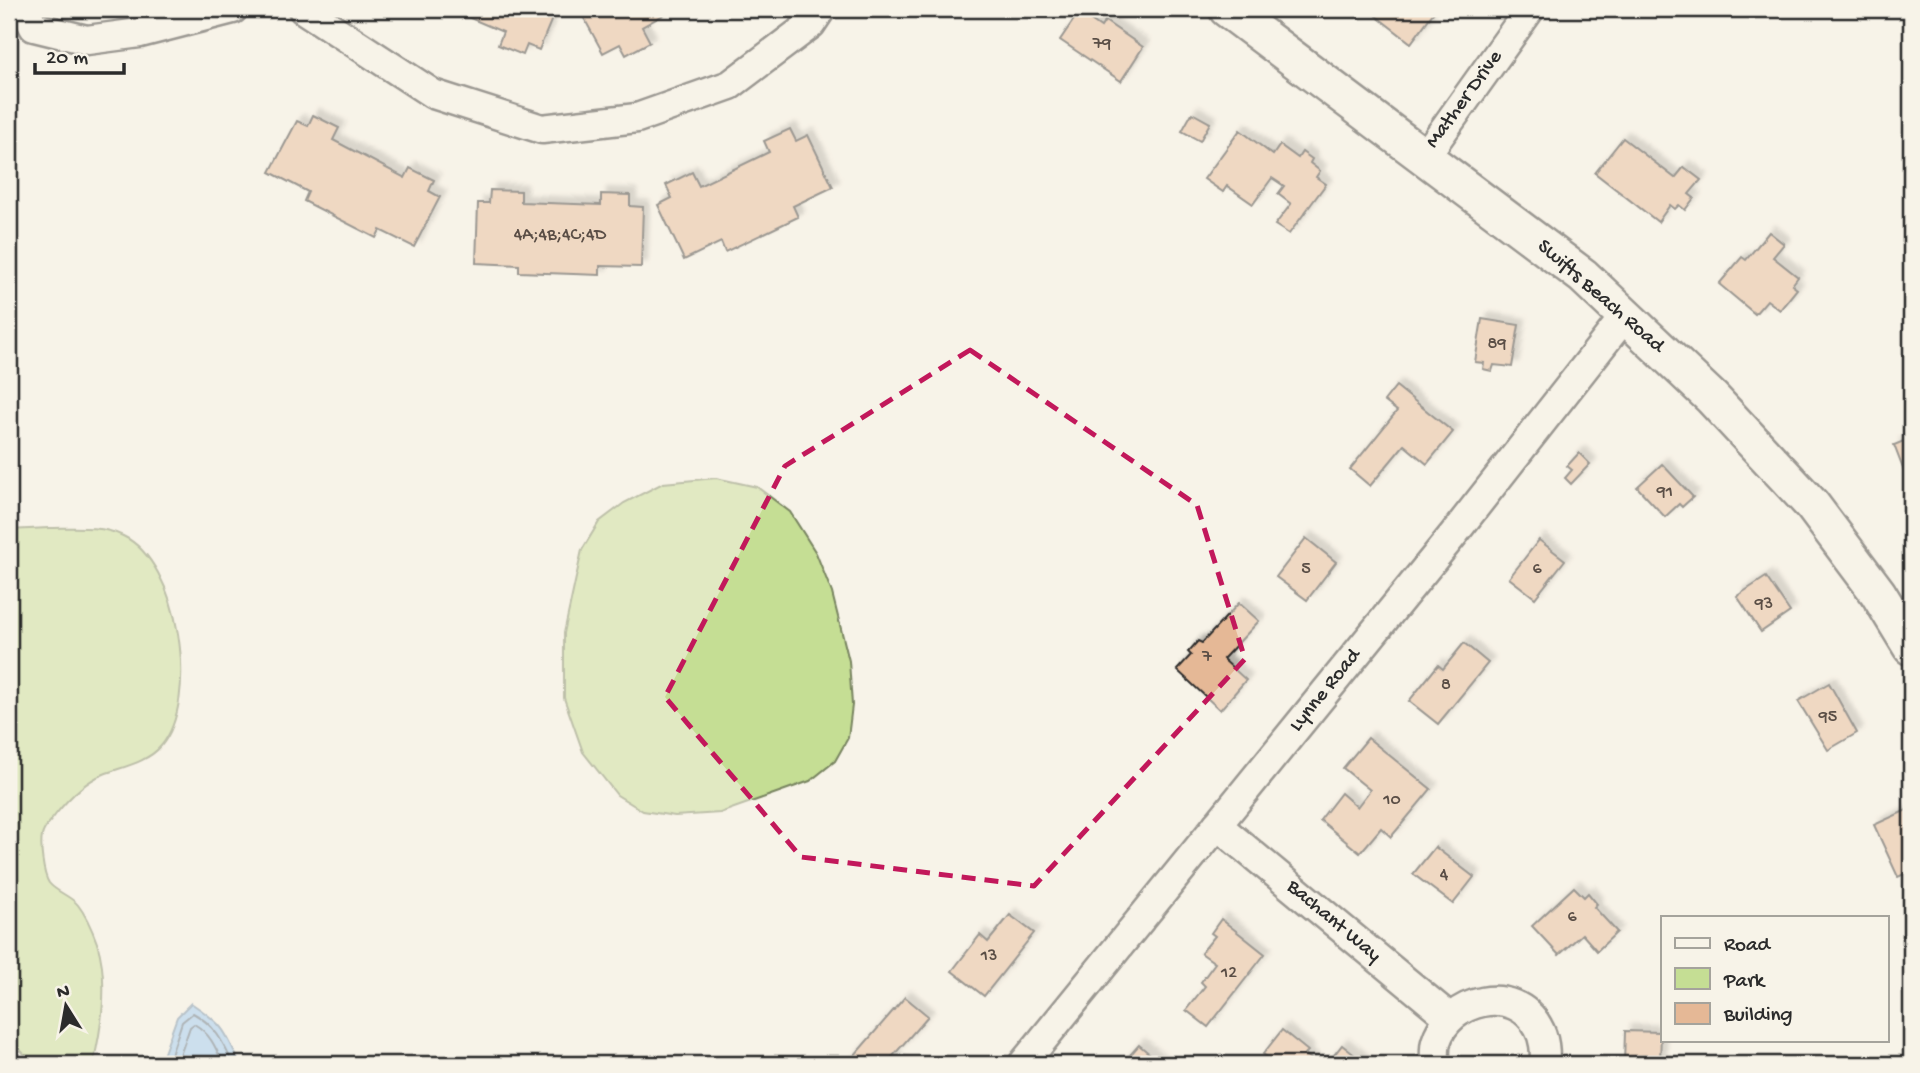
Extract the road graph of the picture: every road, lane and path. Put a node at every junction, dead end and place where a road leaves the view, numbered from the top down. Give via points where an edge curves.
1 (25, 9) edge
2 (233, 9) edge
3 (303, 9) edge
4 (821, 9) edge
5 (1227, 9) edge
6 (1530, 9) edge
7 (1425, 156) junction
8 (1625, 316) junction
9 (1911, 647) edge
10 (1217, 825) junction
11 (1450, 1018) junction
12 (1023, 1064) edge
13 (1435, 1064) edge
14 (1545, 1064) edge

1 - 2 street via 33,27 87,40 140,33
3 - 4 street via 433,94 542,129 637,118 730,85 811,24
5 - 7 street, Swifts Beach Road
6 - 7 street, Mather Drive
7 - 8 street, Swifts Beach Road via 1583,276
8 - 9 street, Swifts Beach Road via 1712,398 1812,505 1878,593
8 - 10 street, Lynne Road
10 - 11 street, Bachant Way
10 - 12 street, Lynne Road
11 - 13 street via 1435,1045
11 - 14 street via 1479,1001 1502,1001 1522,1009 1537,1025 1545,1045

